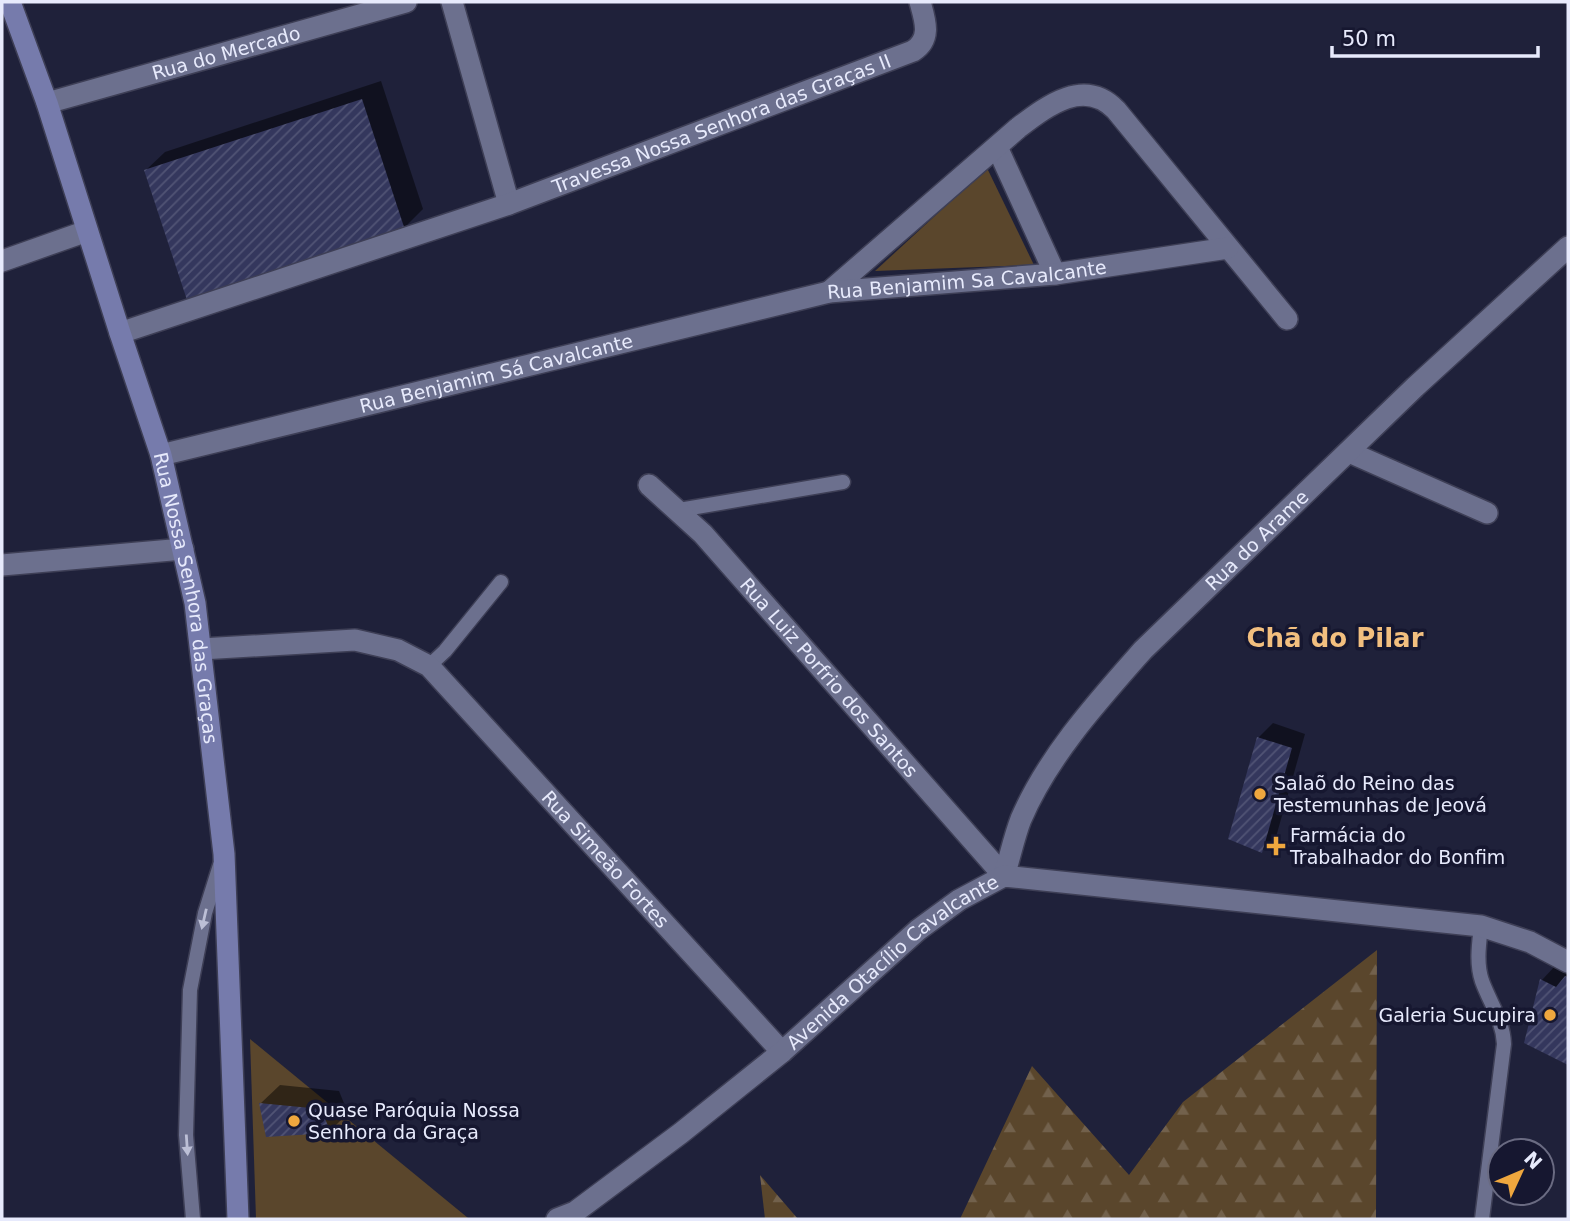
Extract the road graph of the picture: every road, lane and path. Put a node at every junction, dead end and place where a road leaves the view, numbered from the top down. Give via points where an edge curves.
1 (10, 2) edge
2 (405, 2) edge
3 (452, 2) edge
4 (920, 2) edge
5 (47, 103) junction
6 (997, 147) junction
7 (509, 204) junction
8 (87, 231) junction
9 (1568, 247) edge
10 (1228, 248) junction
11 (2, 261) edge
12 (1055, 274) junction
13 (829, 292) junction
14 (1287, 319) dead end
15 (120, 333) junction
16 (1349, 452) junction
17 (161, 454) junction
18 (843, 482) dead end
19 (649, 485) dead end
20 (679, 510) junction
21 (1487, 513) dead end
22 (183, 549) junction
23 (2, 565) edge
24 (501, 582) dead end
25 (201, 649) junction
26 (429, 666) junction
27 (224, 854) junction
28 (1004, 876) junction
29 (1481, 926) junction
30 (1568, 962) edge
31 (782, 1052) junction
32 (193, 1219) edge
33 (238, 1219) edge
34 (557, 1219) edge
35 (1482, 1219) edge

1 - 5 main road, Rua Nossa Senhora das Graças
2 - 5 street, Rua do Mercado
3 - 7 street
4 - 7 street, Travessa Nossa Senhora das Graças II via 926,34 913,51
5 - 8 main road, Rua Nossa Senhora das Graças
6 - 10 street, Rua Benjamim Sa Cavalcante via 1059,102 1075,95 1093,95 1116,110
6 - 12 street
6 - 13 street, Rua Benjamim Sa Cavalcante
7 - 15 street, Travessa Nossa Senhora das Graças II
8 - 11 street
8 - 15 main road, Rua Nossa Senhora das Graças
9 - 16 street, Rua do Arame
10 - 12 street, Rua Benjamim Sa Cavalcante
10 - 14 street
12 - 13 street, Rua Benjamim Sa Cavalcante
13 - 17 street, Rua Benjamim Sá Cavalcante
15 - 17 main road, Rua Nossa Senhora das Graças
16 - 21 street
16 - 28 street, Rua do Arame via 1110,687 1045,776 1021,820
17 - 22 main road, Rua Nossa Senhora das Graças
18 - 20 lane
19 - 20 street, Rua Luiz Porfrio dos Santos
20 - 28 street, Rua Luiz Porfrio dos Santos
22 - 23 street
22 - 25 main road, Rua Nossa Senhora das Graças
24 - 26 lane
25 - 26 street, Rua Simeão Fortes via 355,640 398,650
25 - 27 main road, Rua Nossa Senhora das Graças
26 - 31 street, Rua Simeão Fortes
27 -> 32 lane via 205,913 190,990 186,1135
27 - 33 main road, Rua Nossa Senhora das Graças
28 - 29 street, Avenida Otacílio Cavalcante
28 - 31 street, Avenida Otacílio Cavalcante via 959,900 918,930
29 - 30 street, Avenida Otacílio Cavalcante via 1530,942
29 - 35 lane via 1479,967 1501,1023 1504,1044
31 - 34 street, Avenida Otacílio Cavalcante via 620,1179 575,1212

